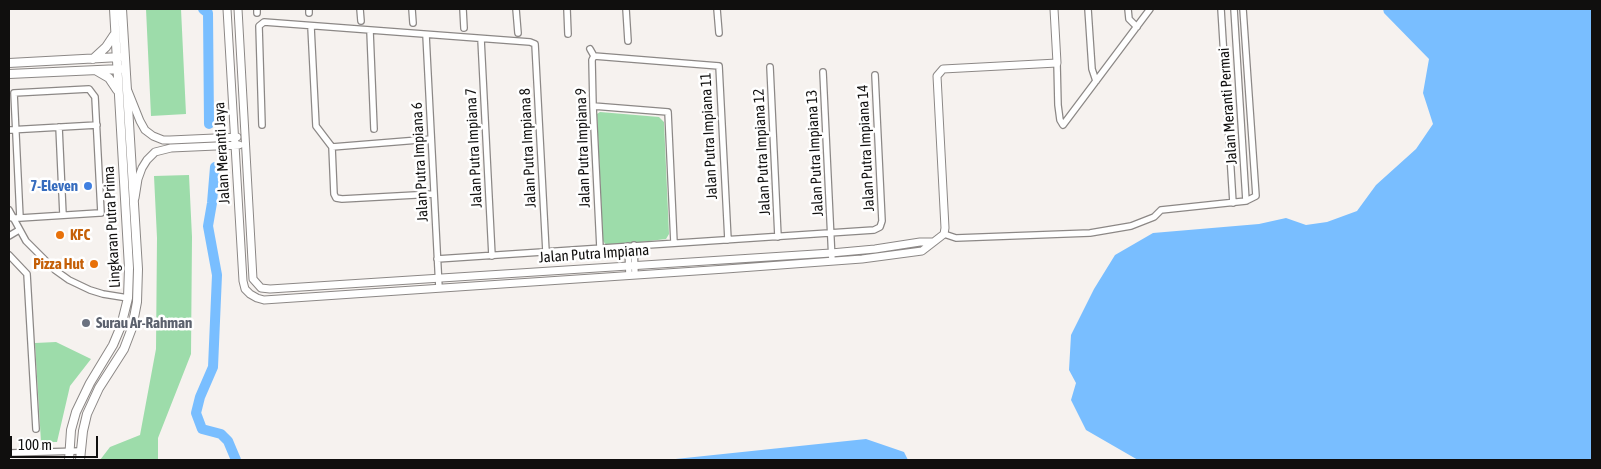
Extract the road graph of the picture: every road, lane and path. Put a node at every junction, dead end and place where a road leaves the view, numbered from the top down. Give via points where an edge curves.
1 (114, 9) edge
2 (122, 9) edge
3 (227, 9) edge
4 (238, 9) edge
5 (360, 9) edge
6 (412, 9) edge
7 (463, 9) edge
8 (516, 9) edge
9 (568, 9) edge
10 (626, 9) edge
11 (717, 9) edge
12 (1054, 9) edge
13 (1088, 9) edge
14 (1128, 9) edge
15 (1150, 9) edge
16 (1221, 9) edge
17 (1234, 9) edge
18 (1243, 9) edge
19 (361, 21) dead end
20 (413, 23) dead end
21 (311, 26) junction
22 (464, 28) dead end
23 (1137, 28) junction
24 (370, 31) junction
25 (115, 33) junction
26 (518, 33) dead end
27 (719, 33) dead end
28 (568, 34) dead end
29 (426, 35) junction
30 (481, 39) junction
31 (628, 41) dead end
32 (590, 49) dead end
33 (594, 56) junction
34 (120, 57) junction
35 (93, 59) junction
36 (9, 63) edge
37 (1056, 63) junction
38 (770, 66) dead end
39 (121, 69) junction
40 (93, 70) junction
41 (823, 72) dead end
42 (9, 74) edge
43 (875, 75) dead end
44 (1096, 81) junction
45 (126, 86) junction
46 (118, 91) junction
47 (594, 106) junction
48 (262, 124) dead end
49 (97, 126) junction
50 (59, 128) junction
51 (374, 129) dead end
52 (12, 130) edge
53 (244, 136) junction
54 (235, 137) junction
55 (431, 139) junction
56 (245, 144) junction
57 (235, 145) junction
58 (332, 146) junction
59 (434, 194) junction
60 (1246, 202) junction
61 (1233, 203) junction
62 (134, 206) junction
63 (9, 210) edge
64 (63, 215) junction
65 (12, 218) junction
66 (20, 218) junction
67 (19, 230) junction
68 (831, 233) junction
69 (944, 234) junction
70 (9, 236) edge
71 (778, 237) junction
72 (728, 240) junction
73 (933, 242) junction
74 (674, 243) junction
75 (631, 246) junction
76 (600, 248) junction
77 (546, 252) junction
78 (831, 253) junction
79 (9, 255) edge
80 (492, 256) junction
81 (437, 259) junction
82 (832, 261) junction
83 (632, 266) junction
84 (632, 275) junction
85 (438, 278) junction
86 (257, 285) joint
87 (439, 288) junction
88 (250, 294) joint
89 (128, 298) junction
90 (36, 429) dead end
91 (69, 450) junction
92 (80, 451) junction
93 (9, 453) edge
94 (69, 460) edge
95 (80, 460) edge

1 - 25 main road, Lingkaran Putra Prima
2 - 34 main road, Lingkaran Putra Prima
3 - 54 street, Jalan Meranti Jaya
4 - 53 street, Jalan Meranti Jaya
5 - 19 street
6 - 20 street
7 - 22 street
8 - 26 street
9 - 28 street
10 - 31 street
11 - 27 street
12 - 37 street
13 - 44 street via 1092,69
14 - 23 street via 1129,19
15 - 23 street
16 - 61 street
17 - 60 street, Jalan Meranti Permai
18 - 60 street, Jalan Meranti Permai via 1256,196
21 - 24 street
21 - 48 street via 260,23
21 - 58 street via 316,126
23 - 44 street
24 - 29 street
24 - 51 street
25 - 34 main road, Lingkaran Putra Prima
25 - 35 main road
29 - 30 street
29 - 55 street, Jalan Putra Impiana 6
30 - 77 street, Jalan Putra Impiana 8 via 535,44
30 - 80 street, Jalan Putra Impiana 7
32 - 33 street
33 - 47 street, Jalan Putra Impiana 9
33 - 72 street, Jalan Putra Impiana 11 via 719,66
34 - 35 main road
34 - 39 main road, Lingkaran Putra Prima
35 - 36 main road
37 - 44 street via 1058,105 1063,125
37 - 69 street via 943,69 937,76
38 - 71 street, Jalan Putra Impiana 12
39 - 40 main road
39 - 45 main road, Lingkaran Putra Prima
39 - 46 main road, Lingkaran Putra Prima
40 - 42 main road
40 - 46 main road via 109,78
41 - 68 street, Jalan Putra Impiana 13
43 - 68 street, Jalan Putra Impiana 14 via 882,220 874,230
45 - 54 street via 140,122 153,136 163,140
45 - 62 main road, Lingkaran Putra Prima
46 - 89 main road, Lingkaran Putra Prima
47 - 74 street via 668,112
47 - 76 street, Jalan Putra Impiana 9
49 - 50 street
49 - 52 street via 94,94 87,88 14,93
49 - 64 street via 102,211
50 - 52 street
50 - 64 street
52 - 66 street
53 - 54 street
53 - 56 street, Jalan Meranti Jaya
54 - 57 street, Jalan Meranti Jaya
55 - 58 street
55 - 59 street, Jalan Putra Impiana 6
56 - 57 street
56 - 86 street, Jalan Meranti Jaya via 253,279
57 - 62 street via 171,148 155,152 140,174
57 - 88 street, Jalan Meranti Jaya via 243,281
58 - 59 street via 336,198
59 - 81 street, Jalan Putra Impiana 6
60 - 61 street
61 - 69 street via 1161,210 1154,217 1131,226 1090,233 956,238
62 - 92 main road, Lingkaran Putra Prima via 138,288 132,328 124,349 87,414
63 - 65 street
64 - 66 street
65 - 66 street
65 - 67 street
67 - 70 street
67 - 89 street via 31,248 69,280 104,294
68 - 71 street
68 - 78 street, Jalan Putra Impiana 13
69 - 73 street
71 - 72 street
72 - 74 street
73 - 78 street, Jalan Putra Impiana
73 - 82 street, Jalan Putra Impiana via 922,251
74 - 75 street
75 - 76 street
75 - 83 street
76 - 77 street
77 - 80 street
78 - 82 street, Jalan Putra Impiana 13
78 - 83 street, Jalan Putra Impiana
79 - 90 street via 28,278
80 - 81 street
81 - 85 street, Jalan Putra Impiana 6
82 - 84 street, Jalan Putra Impiana
83 - 84 street
83 - 85 street, Jalan Putra Impiana
84 - 87 street, Jalan Putra Impiana
85 - 86 street, Jalan Putra Impiana via 270,289
85 - 87 street, Jalan Putra Impiana 6
87 - 88 street, Jalan Putra Impiana via 264,300
89 - 91 main road, Lingkaran Putra Prima via 113,345 76,412
91 - 92 street
91 - 93 street
91 - 94 main road, Lingkaran Putra Prima
92 - 95 main road, Lingkaran Putra Prima

